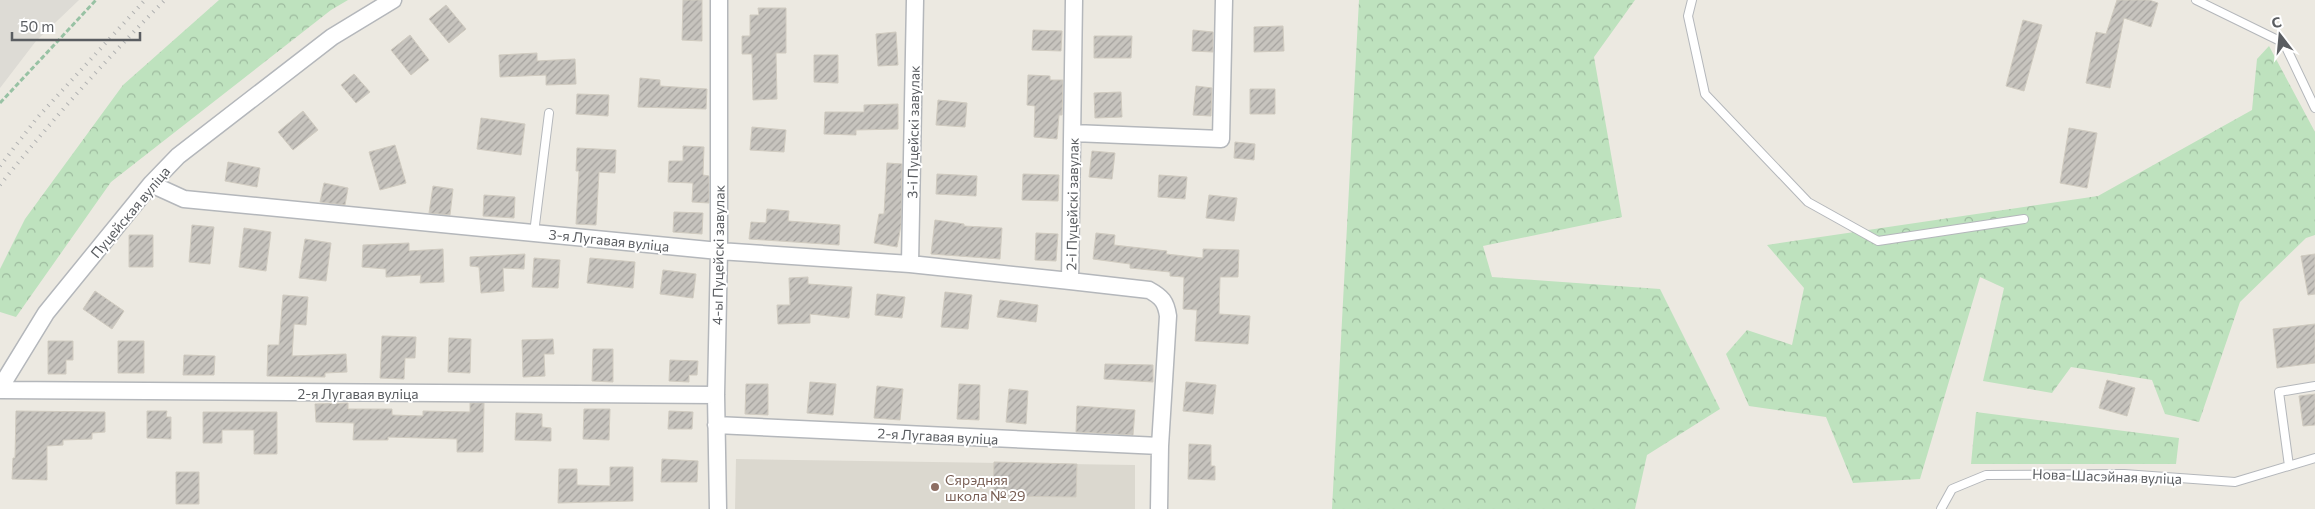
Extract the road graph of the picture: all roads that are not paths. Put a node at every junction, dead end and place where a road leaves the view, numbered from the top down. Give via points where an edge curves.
1 (393, 0) edge
2 (719, 0) edge
3 (915, 0) edge
4 (1074, 0) edge
5 (1224, 0) edge
6 (1692, 0) edge
7 (2196, 0) edge
8 (2315, 108) edge
9 (549, 113) dead end
10 (1073, 132) junction
11 (150, 184) junction
12 (2024, 219) dead end
13 (534, 233) junction
14 (719, 251) junction
15 (910, 264) junction
16 (1070, 281) junction
17 (2315, 386) edge
18 (0, 389) edge
19 (716, 395) junction
20 (716, 425) junction
21 (1160, 446) junction
22 (2315, 458) edge
23 (2289, 466) junction
24 (718, 509) edge
25 (1159, 509) edge
26 (1941, 509) edge

1 - 11 street, Пуцейская вуліца via 332,37 178,156
2 - 14 street, 4-ы Пуцейскі завулак
3 - 15 street, 3-і Пуцейскі завулак
4 - 10 street, 2-і Пуцейскі завулак
5 - 10 street via 1221,139
6 - 12 lane via 1688,16 1705,94 1808,202 1878,241
7 - 8 lane via 2284,43
9 - 13 lane
10 - 16 street, 2-і Пуцейскі завулак
11 - 13 street, 3-я Лугавая вуліца via 184,199
11 - 18 street, Пуцейская вуліца via 46,313
13 - 14 street, 3-я Лугавая вуліца
14 - 15 street, 3-я Лугавая вуліца
14 - 19 street, 4-ы Пуцейскі завулак
15 - 16 street, 3-я Лугавая вуліца
16 - 21 street, 2-і Пуцейскі завулак via 1149,290 1166,304 1168,316
17 - 23 lane via 2279,392
18 - 19 street, 2-я Лугавая вуліца
19 - 20 street, 4-ы Пуцейскі завулак
20 - 21 street, 2-я Лугавая вуліца
20 - 24 street, 4-ы Пуцейскі завулак
21 - 25 street, 2-і Пуцейскі завулак
22 - 23 lane, Нова-Шасэйная вуліца
23 - 26 lane, Нова-Шасэйная вуліца via 2235,482 2124,474 1986,475 1952,489

